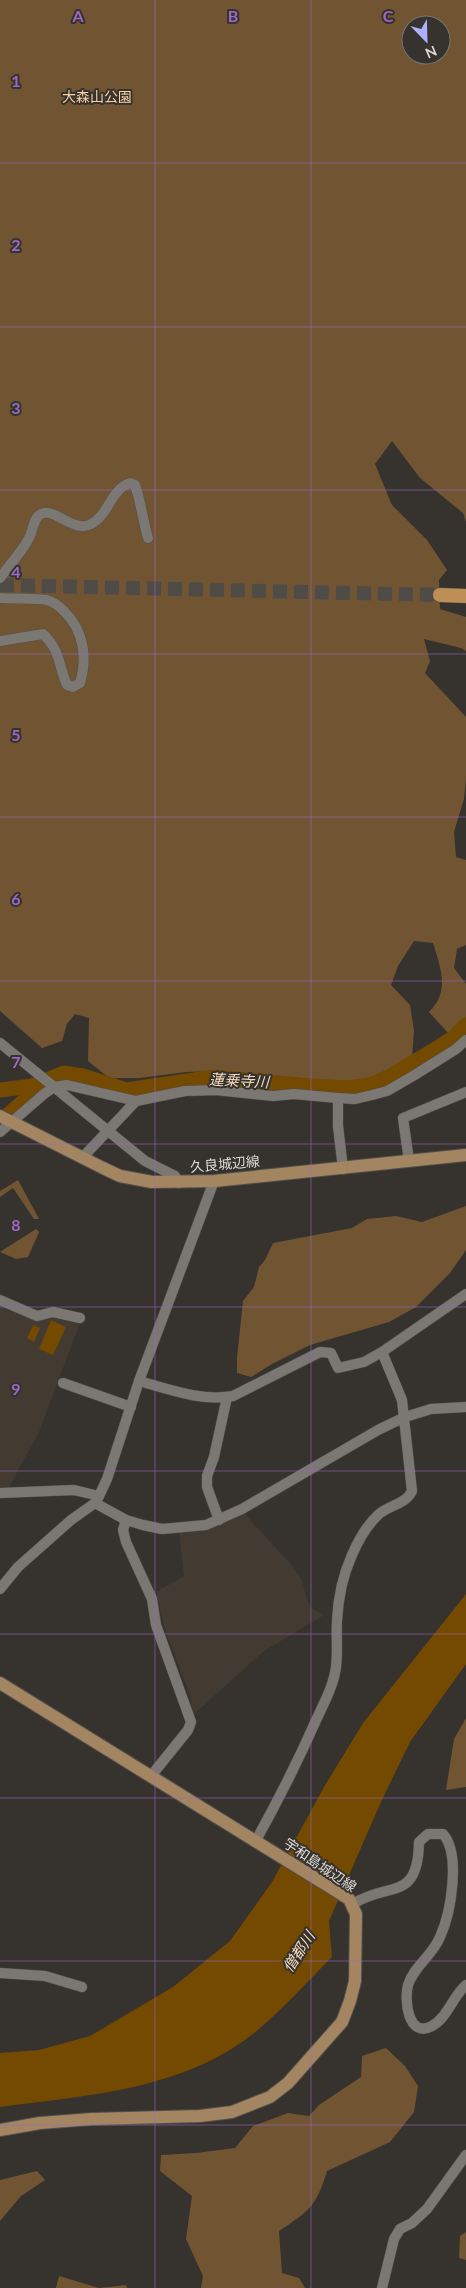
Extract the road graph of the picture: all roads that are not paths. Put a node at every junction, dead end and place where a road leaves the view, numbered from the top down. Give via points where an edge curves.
1 (148, 538) dead end
2 (0, 578) edge
3 (440, 595) tunnel mouth
4 (466, 596) edge
5 (0, 598) edge
6 (0, 641) edge
7 (466, 1040) edge
8 (0, 1043) edge
9 (54, 1087) junction
10 (466, 1092) edge
11 (338, 1098) junction
12 (136, 1101) junction
13 (5, 1119) edge
14 (109, 1131) junction
15 (0, 1132) edge
16 (466, 1155) edge
17 (82, 1158) junction
18 (409, 1161) junction
19 (342, 1169) junction
20 (214, 1181) junction
21 (178, 1183) junction
22 (466, 1294) edge
23 (0, 1300) edge
24 (80, 1318) dead end
25 (382, 1352) junction
26 (139, 1381) junction
27 (63, 1383) dead end
28 (227, 1397) junction
29 (131, 1407) junction
30 (466, 1407) edge
31 (405, 1417) junction
32 (0, 1493) edge
33 (97, 1499) junction
34 (126, 1520) junction
35 (219, 1520) junction
36 (0, 1589) edge
37 (0, 1683) edge
38 (151, 1776) junction
39 (258, 1843) junction
40 (351, 1902) junction
41 (0, 1973) edge
42 (466, 1985) edge
43 (82, 1987) dead end
44 (0, 2130) edge
45 (466, 2155) edge
46 (382, 2288) edge

1 - 2 street via 138,494 135,485 130,483 120,486 99,518 91,524 76,525 48,513 40,514 29,540
3 - 4 highway
5 - 6 street via 48,600 74,620 82,638 84,671 80,683 73,687 68,685 58,653 43,634
7 - 11 street via 387,1091 355,1099
8 - 9 street
9 - 12 street via 86,1088
9 - 13 street
9 - 14 street
10 - 18 street via 403,1118
11 - 12 street via 216,1090
11 - 19 street
12 - 14 street
13 - 15 street
13 - 17 main road, 久良城辺線
14 - 17 street
14 - 21 street via 145,1161 175,1176
16 - 18 main road, 久良城辺線
17 - 21 main road, 久良城辺線 via 120,1176
18 - 19 main road, 久良城辺線
19 - 20 main road, 久良城辺線
20 - 21 main road, 久良城辺線
20 - 26 street
22 - 25 street
23 - 24 street via 37,1316 53,1312
25 - 28 street via 364,1362 338,1368 331,1352 320,1352
25 - 31 street via 395,1380
26 - 28 street via 193,1396
26 - 29 street
27 - 29 street
28 - 35 street via 207,1476 207,1487
29 - 33 street
30 - 31 street via 431,1410
31 - 35 street
31 - 39 street via 410,1496 373,1520 352,1552 340,1599 336,1667 329,1691
32 - 33 street via 74,1490
33 - 34 street
33 - 36 street via 18,1567
34 - 35 street via 162,1529 206,1525
34 - 38 street via 123,1530 126,1542 152,1600 156,1625 191,1722
37 - 38 main road, 宇和島城辺線
38 - 39 main road, 宇和島城辺線
39 - 40 main road, 宇和島城辺線
40 - 42 street via 402,1887 412,1878 417,1867 419,1842 428,1834 443,1834 449,1841 453,1856 450,1906 440,1938 408,1984 408,2013 413,2024 431,2027 441,2020
40 - 44 main road, 宇和島城辺線 via 356,1914 355,1980 342,2022 288,2083 270,2097 232,2112 200,2116 92,2119
41 - 43 street via 45,1976
45 - 46 street via 427,2209 412,2224 400,2229 394,2239

